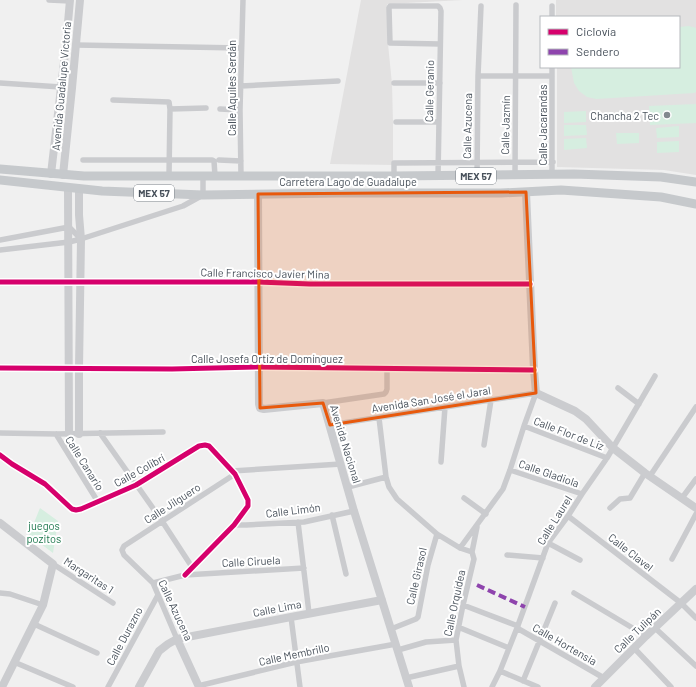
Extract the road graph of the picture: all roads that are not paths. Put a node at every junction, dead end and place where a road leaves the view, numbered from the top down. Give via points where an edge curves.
1 (49, 0) edge
2 (80, 0) edge
3 (243, 0) edge
4 (70, 1) edge
5 (516, 5) dead end
6 (480, 6) dead end
7 (552, 6) dead end
8 (552, 16) edge
9 (440, 44) junction
10 (76, 45) junction
11 (241, 48) junction
12 (552, 68) edge
13 (478, 76) junction
14 (516, 76) junction
15 (552, 76) junction
16 (338, 82) dead end
17 (0, 83) edge
18 (394, 83) dead end
19 (440, 83) junction
20 (241, 86) junction
21 (61, 87) junction
22 (113, 100) dead end
23 (206, 108) dead end
24 (170, 109) junction
25 (220, 109) dead end
26 (240, 110) junction
27 (396, 122) dead end
28 (439, 122) junction
29 (83, 160) dead end
30 (169, 160) junction
31 (219, 160) dead end
32 (241, 161) junction
33 (477, 162) junction
34 (515, 162) junction
35 (553, 162) junction
36 (438, 163) junction
37 (0, 169) edge
38 (51, 174) junction
39 (552, 174) junction
40 (63, 175) junction
41 (501, 175) junction
42 (515, 175) junction
43 (169, 176) junction
44 (203, 176) junction
45 (215, 176) junction
46 (242, 176) junction
47 (394, 176) junction
48 (438, 176) junction
49 (477, 176) junction
50 (0, 180) edge
51 (696, 182) edge
52 (68, 188) junction
53 (79, 189) junction
54 (526, 192) junction
55 (501, 193) junction
56 (258, 194) junction
57 (203, 195) junction
58 (696, 204) edge
59 (69, 227) junction
60 (81, 239) junction
61 (0, 240) edge
62 (69, 242) junction
63 (0, 250) edge
64 (0, 282) edge
65 (69, 282) junction
66 (80, 282) junction
67 (258, 282) junction
68 (530, 284) junction
69 (258, 367) junction
70 (0, 368) edge
71 (68, 368) junction
72 (79, 368) junction
73 (387, 369) junction
74 (534, 370) junction
75 (655, 376) dead end
76 (618, 388) dead end
77 (536, 393) junction
78 (491, 400) junction
79 (323, 403) junction
80 (639, 404) junction
81 (445, 407) junction
82 (696, 407) edge
83 (379, 418) junction
84 (330, 425) junction
85 (524, 426) junction
86 (163, 432) dead end
87 (0, 433) edge
88 (100, 433) junction
89 (56, 434) junction
90 (69, 434) junction
91 (79, 434) junction
92 (484, 445) dead end
93 (613, 448) junction
94 (0, 455) edge
95 (608, 458) junction
96 (441, 462) dead end
97 (341, 464) junction
98 (510, 470) junction
99 (233, 473) junction
100 (647, 475) junction
101 (386, 477) junction
102 (696, 479) edge
103 (136, 485) junction
104 (348, 487) junction
105 (582, 494) junction
106 (464, 498) dead end
107 (682, 498) junction
108 (98, 502) junction
109 (610, 508) dead end
110 (696, 508) edge
111 (354, 511) junction
112 (486, 514) junction
113 (696, 514) edge
114 (332, 515) junction
115 (568, 516) junction
116 (162, 521) junction
117 (298, 522) junction
118 (0, 523) edge
119 (478, 524) junction
120 (234, 525) junction
121 (437, 534) junction
122 (548, 543) junction
123 (460, 548) junction
124 (122, 550) joint
125 (472, 552) junction
126 (507, 555) dead end
127 (543, 558) junction
128 (672, 559) dead end
129 (580, 560) dead end
130 (54, 564) junction
131 (192, 567) junction
132 (304, 568) junction
133 (346, 574) dead end
134 (185, 575) junction
135 (153, 583) junction
136 (696, 589) edge
137 (0, 593) edge
138 (574, 593) dead end
139 (158, 595) junction
140 (382, 600) junction
141 (113, 603) dead end
142 (555, 603) dead end
143 (681, 603) junction
144 (43, 605) junction
145 (463, 605) junction
146 (309, 613) junction
147 (291, 617) junction
148 (696, 618) edge
149 (34, 624) junction
150 (458, 627) junction
151 (517, 627) junction
152 (655, 628) junction
153 (391, 629) junction
154 (646, 636) junction
155 (177, 639) junction
156 (456, 640) junction
157 (539, 640) junction
158 (397, 647) junction
159 (509, 648) junction
160 (634, 648) junction
161 (97, 653) dead end
162 (14, 662) junction
163 (296, 662) junction
164 (459, 666) junction
165 (696, 666) edge
166 (500, 671) junction
167 (406, 678) junction
168 (523, 681) junction
169 (601, 683) edge
170 (199, 686) edge
171 (2, 687) edge
172 (73, 687) edge
173 (108, 687) edge
174 (139, 687) edge
175 (300, 687) edge
176 (409, 687) edge
177 (464, 687) edge
178 (492, 687) edge
179 (538, 687) edge
180 (671, 687) edge

1 - 4 street
2 - 10 street, Avenida Guadalupe Victoria
3 - 11 street, Calle Aquiles Serdán
4 - 21 street, Avenida Guadalupe Victoria
5 - 14 street, Calle Jazmín
6 - 13 street, Calle Azucena
7 - 8 street
9 - 9 street, Calle Geranio via 438,6 390,6 390,43
9 - 19 street, Calle Geranio
10 - 11 street
10 - 40 street, Avenida Guadalupe Victoria
11 - 20 street, Calle Aquiles Serdán
12 - 15 street, Calle Jacarandas
13 - 14 street
13 - 33 street, Calle Azucena
14 - 15 street
14 - 34 street, Calle Jazmín
15 - 35 street, Calle Jacarandas
16 - 20 street
17 - 21 street
18 - 19 street
19 - 28 street, Calle Geranio
20 - 26 street, Calle Aquiles Serdán
21 - 38 street, Avenida Guadalupe Victoria
22 - 24 street via 168,102
23 - 24 street
24 - 30 street
25 - 26 street
26 - 32 street, Calle Aquiles Serdán
27 - 28 street
28 - 36 street, Calle Geranio
29 - 30 street
30 - 43 street
30 - 45 street via 212,160 215,164
31 - 32 street
32 - 46 street, Calle Aquiles Serdán
33 - 34 street
33 - 36 street
33 - 49 street, Calle Azucena
34 - 35 street
34 - 42 street, Calle Jazmín
35 - 39 street, Calle Jacarandas
36 - 47 street via 394,163
36 - 48 street, Calle Geranio
37 - 38 main road, Carretera Lago de Guadalupe / MEX 57
38 - 40 main road, Carretera Lago de Guadalupe / MEX 57
39 - 42 main road, Carretera Lago de Guadalupe / MEX 57
39 - 51 main road, Carretera Lago de Guadalupe / MEX 57 via 592,174
40 - 43 main road, Carretera Lago de Guadalupe / MEX 57
41 - 42 main road, Carretera Lago de Guadalupe / MEX 57
41 - 49 main road, Carretera Lago de Guadalupe / MEX 57
41 - 55 main road
43 - 44 main road, Carretera Lago de Guadalupe / MEX 57
44 - 45 main road, Carretera Lago de Guadalupe / MEX 57
44 - 57 street
45 - 46 main road, Carretera Lago de Guadalupe / MEX 57
46 - 47 main road, Carretera Lago de Guadalupe / MEX 57
47 - 48 main road, Carretera Lago de Guadalupe / MEX 57
48 - 49 main road, Carretera Lago de Guadalupe / MEX 57
50 - 52 main road, Carretera Lago de Guadalupe / MEX 57
52 - 53 main road, Carretera Lago de Guadalupe / MEX 57
52 - 59 street
53 - 57 main road, Carretera Lago de Guadalupe / MEX 57
53 - 60 street
54 - 55 main road, Carretera Lago de Guadalupe / MEX 57
54 - 58 main road, Carretera Lago de Guadalupe / MEX 57 via 597,192 661,197
54 - 68 street
55 - 56 main road, Carretera Lago de Guadalupe / MEX 57
56 - 57 main road, Carretera Lago de Guadalupe / MEX 57
56 - 67 street, Avenida Nacional
57 - 60 street via 183,206
59 - 60 street
59 - 61 street
59 - 62 street
60 - 62 street
60 - 66 street
62 - 63 street
62 - 65 street
64 - 65 street, Calle Francisco Javier Mina
65 - 66 street, Calle Francisco Javier Mina
65 - 71 street
66 - 67 street, Calle Francisco Javier Mina
66 - 72 street
67 - 68 street, Calle Francisco Javier Mina
67 - 69 street, Avenida Nacional
68 - 74 street
69 - 72 street, Calle Josefa Ortiz de Domínguez
69 - 73 street, Calle Josefa Ortiz de Domínguez
69 - 79 street, Avenida Nacional via 260,408
70 - 71 street, Calle Josefa Ortiz de Domínguez
71 - 72 street, Calle Josefa Ortiz de Domínguez
71 - 90 street
72 - 91 street
73 - 74 street, Calle Josefa Ortiz de Domínguez
73 - 79 street via 387,390 384,394
74 - 77 street
75 - 80 street, Calle Laurel
76 - 80 street
77 - 78 street, Avenida San José el Jaral
77 - 85 street, Calle Orquídea
77 - 93 street via 575,411
78 - 81 street, Avenida San José el Jaral
78 - 92 street
79 - 84 street, Avenida Nacional
80 - 93 street, Calle Laurel
81 - 83 street, Avenida San José el Jaral
81 - 96 street
82 - 100 street
83 - 84 street, Avenida San José el Jaral
83 - 101 street
84 - 97 street, Avenida Nacional
85 - 95 street, Calle Flor de Liz
85 - 98 street, Calle Orquídea
86 - 88 street
87 - 89 street
88 - 91 street
88 - 103 street
89 - 90 street
89 - 108 street, Calle Canario
90 - 91 street
93 - 95 street, Calle Laurel
93 - 100 street
94 - 108 street, Calle Colibrí via 45,484 72,509 81,510
95 - 105 street, Calle Laurel
97 - 99 street, Calle Jilguero
97 - 104 street, Avenida Nacional
98 - 105 street, Calle Gladiola
98 - 112 street, Calle Orquídea via 503,489
99 - 103 street, Calle Colibrí via 209,446 205,445 199,446
99 - 116 street, Calle Jilguero
99 - 120 street via 249,503
100 - 107 street
100 - 109 street via 630,498 620,499
101 - 104 street
101 - 121 street via 389,488 397,499
102 - 107 street
103 - 108 street, Calle Colibrí
103 - 116 street
104 - 111 street, Avenida Nacional
105 - 115 street, Calle Laurel
106 - 112 street
107 - 110 street
111 - 114 street, Calle Limón
111 - 140 street, Avenida Nacional
112 - 119 street, Calle Orquídea
113 - 128 street
114 - 117 street, Calle Limón
114 - 133 street
115 - 122 street, Calle Laurel
115 - 143 street, Calle Clavel
116 - 124 street, Calle Jilguero via 124,546
116 - 131 street
117 - 120 street, Calle Limón
117 - 132 street
118 - 130 street
119 - 123 street, Calle Orquídea
119 - 125 street, Calle Orquídea
120 - 131 street
121 - 123 street
121 - 153 street, Calle Girasol via 418,617
122 - 127 street, Calle Laurel
122 - 129 street
123 - 125 street
124 - 135 street, Calle Azucena
125 - 145 street, Calle Orquídea via 474,559
126 - 127 street
127 - 151 street, Calle Laurel
130 - 141 street, Margaritas 1
130 - 144 street
131 - 134 street
132 - 134 street, Calle Ciruela
132 - 146 street
134 - 135 street, Calle Ciruela
135 - 139 street, Calle Azucena
136 - 143 street, Calle Tulipán
137 - 144 street
138 - 154 street
139 - 155 street, Calle Azucena
139 - 173 street, Calle Durazno
140 - 146 street, Calle Lima
140 - 153 street, Avenida Nacional
142 - 157 street
143 - 148 street, Calle Clavel
143 - 152 street, Calle Tulipán
144 - 149 street
145 - 150 street, Calle Orquídea
145 - 151 street, Calle Hortensia
146 - 147 street, Calle Lima
147 - 155 street, Calle Lima
147 - 163 street
149 - 161 street
149 - 162 street
150 - 156 street, Calle Orquídea
150 - 159 street
151 - 157 street, Calle Hortensia
151 - 159 street, Calle Laurel
152 - 154 street, Calle Tulipán
152 - 165 street
153 - 158 street, Avenida Nacional
154 - 160 street, Calle Tulipán
155 - 170 street, Calle Azucena
155 - 174 street via 159,651
156 - 158 street, Calle Membrillo
156 - 164 street, Calle Orquídea
157 - 168 street
157 - 169 street, Calle Hortensia
158 - 163 street, Calle Membrillo
158 - 167 street, Avenida Nacional
159 - 166 street, Calle Laurel
160 - 169 street, Calle Tulipán
160 - 180 street
162 - 171 street
162 - 172 street
163 - 170 street, Calle Membrillo
163 - 175 street
164 - 167 street
164 - 177 street, Calle Orquídea
166 - 168 street
166 - 178 street, Calle Laurel
167 - 176 street, Avenida Nacional
168 - 179 street

